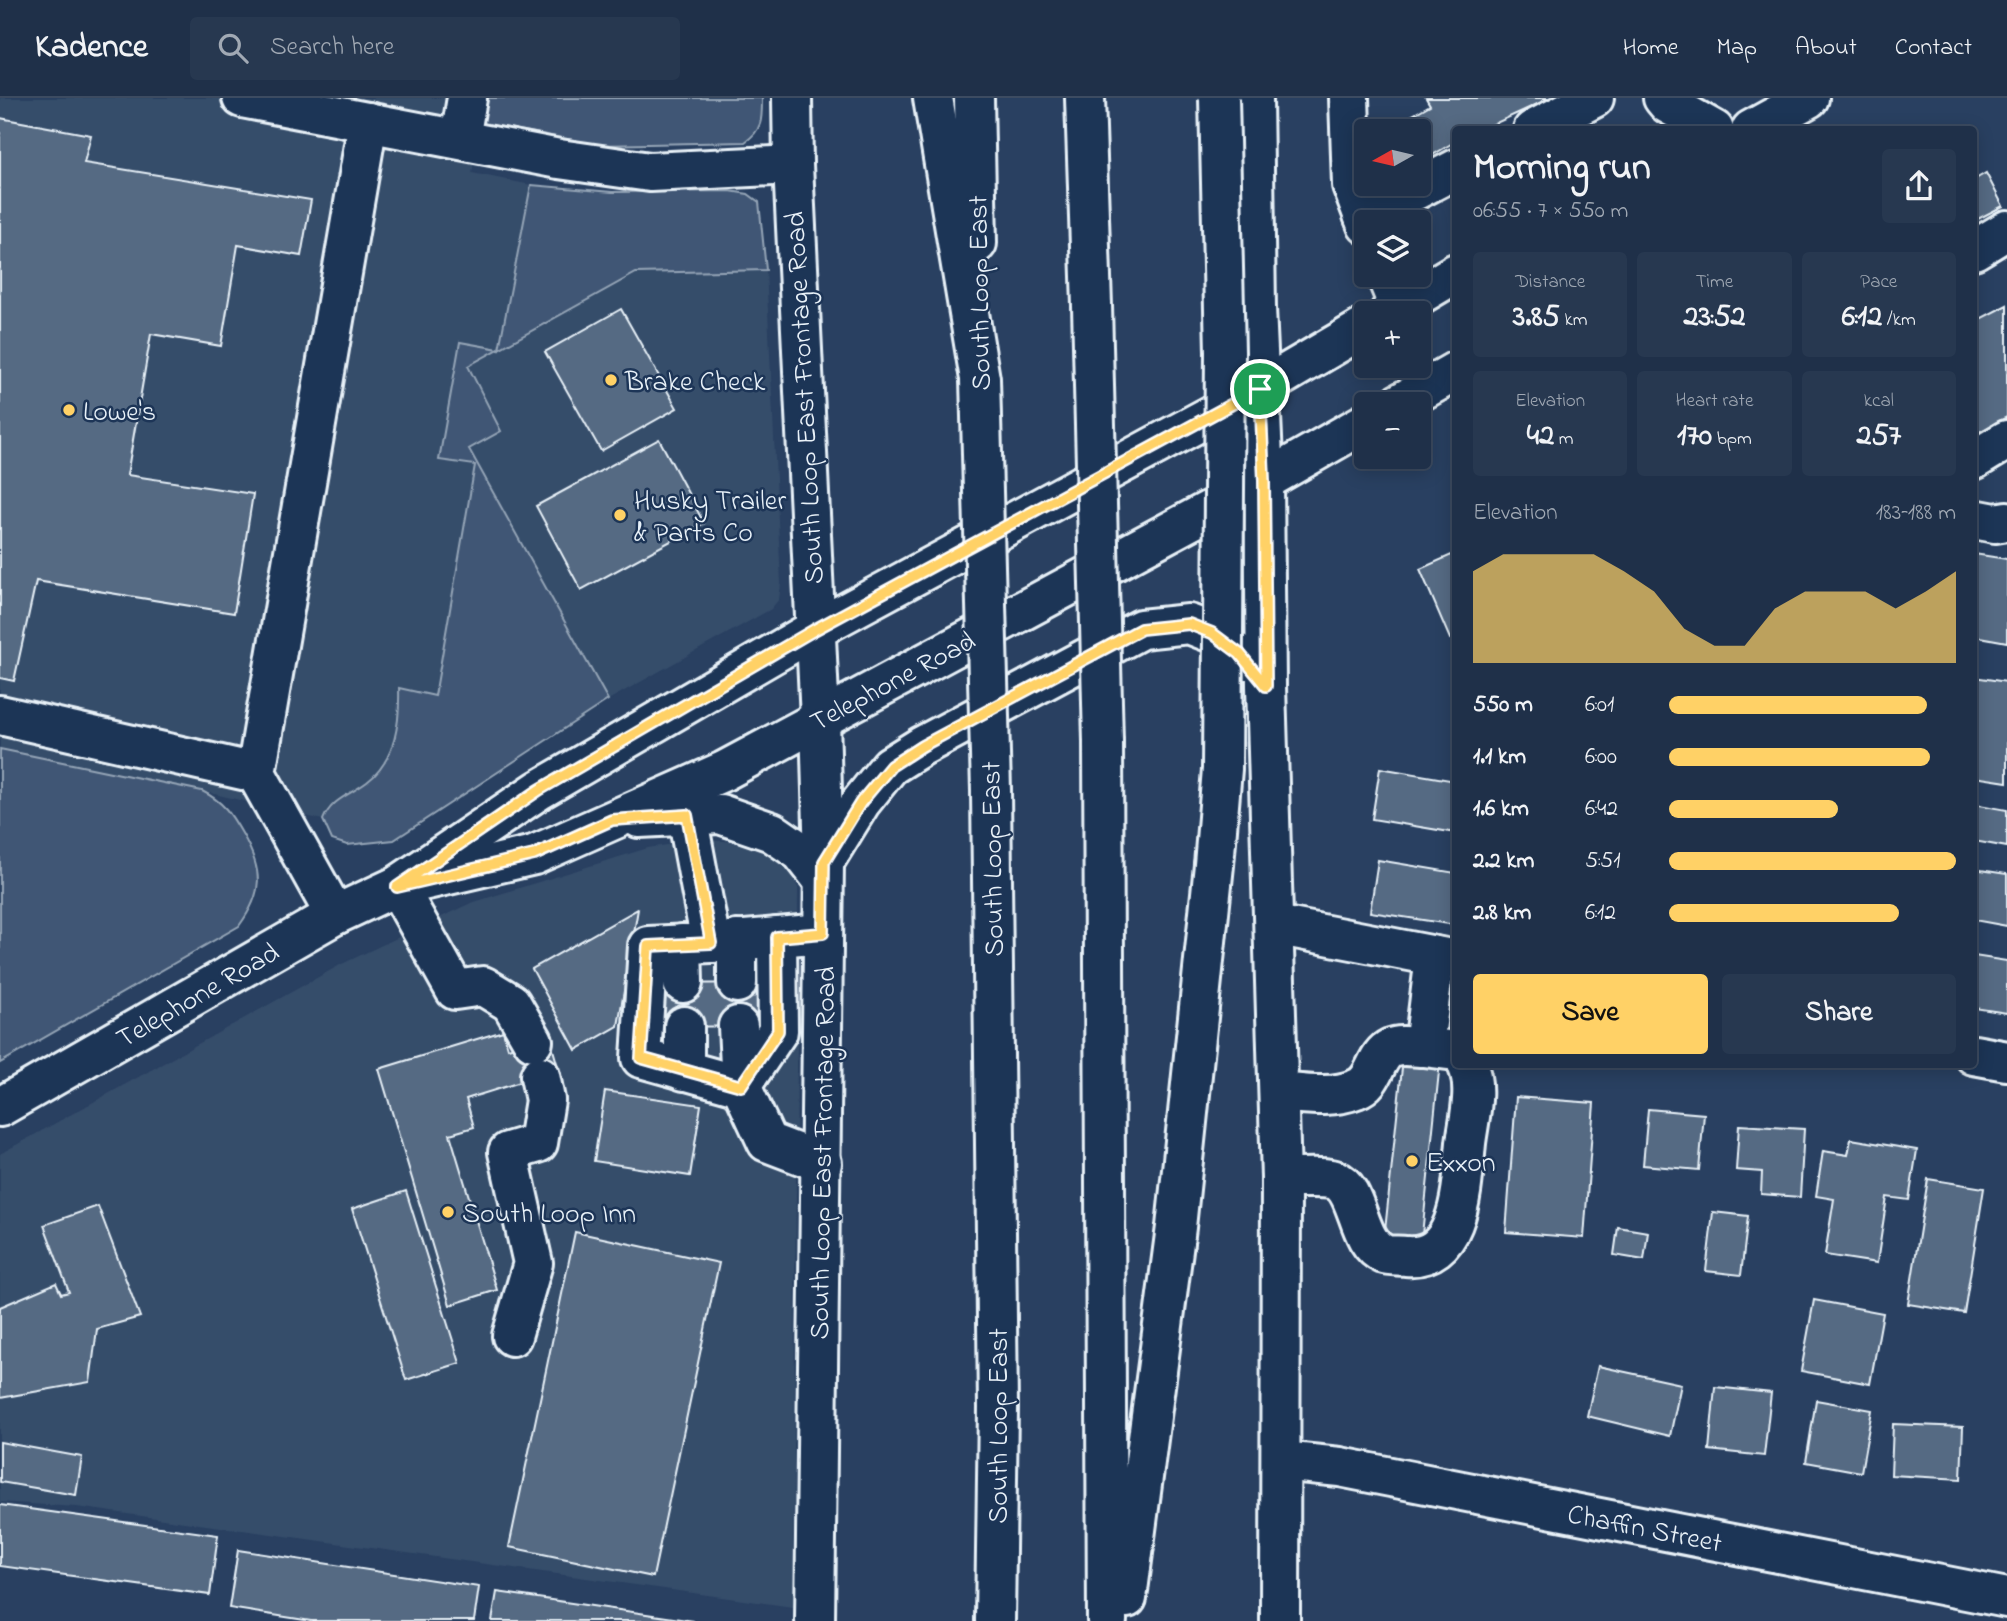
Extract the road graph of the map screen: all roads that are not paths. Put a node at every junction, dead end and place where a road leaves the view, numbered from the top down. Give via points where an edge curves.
1 (242, 98) edge
2 (467, 98) edge
3 (792, 98) edge
4 (933, 98) edge
5 (974, 98) edge
6 (1085, 98) edge
7 (1219, 98) edge
8 (1253, 98) edge
9 (1349, 98) edge
10 (1594, 98) edge
11 (1663, 98) edge
12 (1809, 98) edge
13 (368, 122) junction
14 (1541, 126) edge
15 (1707, 126) edge
16 (1758, 126) edge
17 (460, 139) junction
18 (793, 165) junction
19 (1452, 171) edge
20 (1361, 210) edge
21 (1384, 210) edge
22 (2007, 230) edge
23 (1977, 248) edge
24 (1452, 275) edge
25 (1391, 298) edge
26 (1354, 334) edge
27 (1452, 372) edge
28 (980, 379) junction
29 (1260, 389) junction
30 (1418, 392) edge
31 (1354, 429) edge
32 (2007, 440) edge
33 (1977, 458) edge
34 (1264, 481) junction
35 (1977, 520) edge
36 (2007, 521) edge
37 (814, 630) junction
38 (1266, 686) junction
39 (0, 715) edge
40 (820, 719) junction
41 (256, 773) junction
42 (687, 815) junction
43 (612, 820) junction
44 (823, 871) junction
45 (397, 887) junction
46 (335, 915) junction
47 (1275, 925) junction
48 (823, 933) junction
49 (777, 937) junction
50 (710, 942) junction
51 (1445, 958) edge
52 (683, 983) dead end
53 (737, 983) dead end
54 (684, 1026) dead end
55 (738, 1026) dead end
56 (1440, 1050) edge
57 (1977, 1056) edge
58 (2007, 1061) edge
59 (1467, 1068) edge
60 (684, 1071) junction
61 (741, 1086) junction
62 (1279, 1092) junction
63 (0, 1107) edge
64 (822, 1163) junction
65 (1281, 1178) junction
66 (512, 1336) dead end
67 (1281, 1461) junction
68 (2007, 1598) edge
69 (815, 1621) edge
70 (995, 1621) edge
71 (1107, 1621) edge
72 (1124, 1621) edge
73 (1280, 1621) edge

1 - 13 main road
2 - 17 main road
3 - 18 main road, South Loop East Frontage Road
4 - 28 main road
5 - 28 main road, South Loop East
6 - 71 main road, bridge via 1103,742
7 - 72 main road, bridge via 1225,352 1222,769 1178,1214
8 - 29 main road
9 - 20 main road via 1352,185
10 - 14 main road
11 - 15 main road
12 - 16 main road
13 - 17 main road
13 - 41 main road
17 - 18 main road via 650,172
18 - 37 main road, South Loop East Frontage Road
19 - 21 main road
22 - 23 main road
24 - 25 main road
26 - 29 main road, Telephone Road
27 - 30 main road
28 - 70 main road, South Loop East, bridge via 991,791 998,1394
29 - 34 main road
29 - 37 main road, Telephone Road
31 - 34 main road, Telephone Road
32 - 33 main road
34 - 38 main road
34 - 40 main road, Telephone Road
35 - 36 main road
37 - 40 main road, South Loop East Frontage Road
37 - 45 main road, Telephone Road via 539,790
38 - 44 main road via 1240,654 1212,633 1189,624 1141,629 891,766 861,802
38 - 47 main road
39 - 41 main road
40 - 43 main road, Telephone Road via 724,771
40 - 44 main road, South Loop East Frontage Road
41 - 46 main road
42 - 43 main road
42 - 44 main road via 720,814 772,832
42 - 50 main road
43 - 45 main road, Telephone Road via 534,855
44 - 48 main road, South Loop East Frontage Road
45 - 46 main road, Telephone Road
45 - 66 main road via 455,990 483,986 511,1003 536,1059 545,1100 538,1143 508,1152 533,1264
46 - 63 main road, Telephone Road
47 - 51 main road
47 - 62 main road
48 - 49 main road
48 - 64 main road, South Loop East Frontage Road
49 - 50 main road
49 - 61 main road via 778,1031
50 - 52 main road
50 - 53 main road
50 - 60 main road via 648,946 641,1058
51 - 56 main road
54 - 60 main road
55 - 61 main road
56 - 62 main road via 1390,1048 1359,1089 1335,1095
57 - 58 main road
59 - 65 main road via 1472,1088 1462,1187 1449,1235 1435,1250 1422,1256 1384,1254 1364,1230 1346,1188 1335,1180
60 - 61 main road
61 - 64 main road via 767,1142
62 - 65 main road
64 - 69 main road, South Loop East Frontage Road
65 - 67 main road
67 - 68 main road, Chaffin Street via 1340,1467
67 - 73 main road

